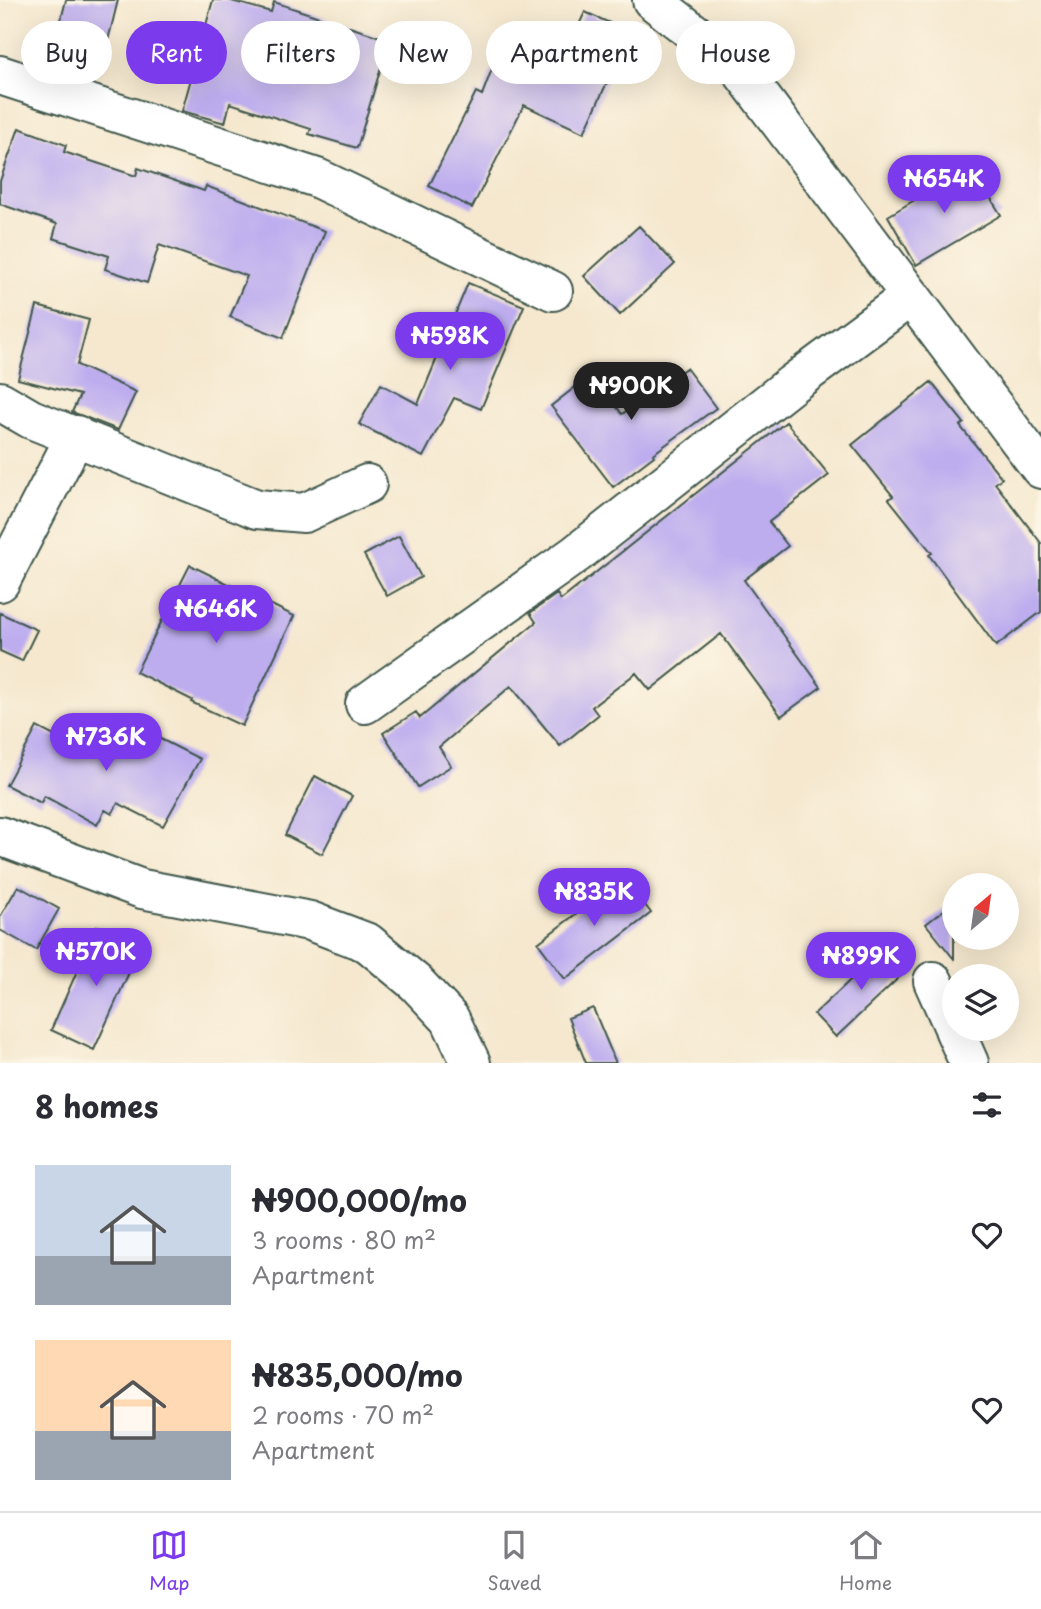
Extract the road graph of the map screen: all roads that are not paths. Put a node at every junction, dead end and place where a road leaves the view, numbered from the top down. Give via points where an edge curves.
1 (652, 0) edge
2 (694, 14) edge
3 (0, 75) edge
4 (553, 291) dead end
5 (911, 296) junction
6 (0, 401) edge
7 (76, 435) junction
8 (1041, 469) edge
9 (366, 484) dead end
10 (0, 582) edge
11 (365, 705) dead end
12 (0, 836) edge
13 (933, 981) dead end
14 (942, 1001) edge
15 (960, 1041) edge
16 (471, 1063) edge
17 (970, 1063) edge

1 - 2 street
2 - 5 street
3 - 4 street via 317,178
5 - 8 street
5 - 11 street via 576,554
6 - 7 street via 31,419
7 - 9 street via 257,509 304,513
7 - 10 street
12 - 16 street via 142,889 310,921 368,943 450,1019
13 - 14 street
15 - 17 street

